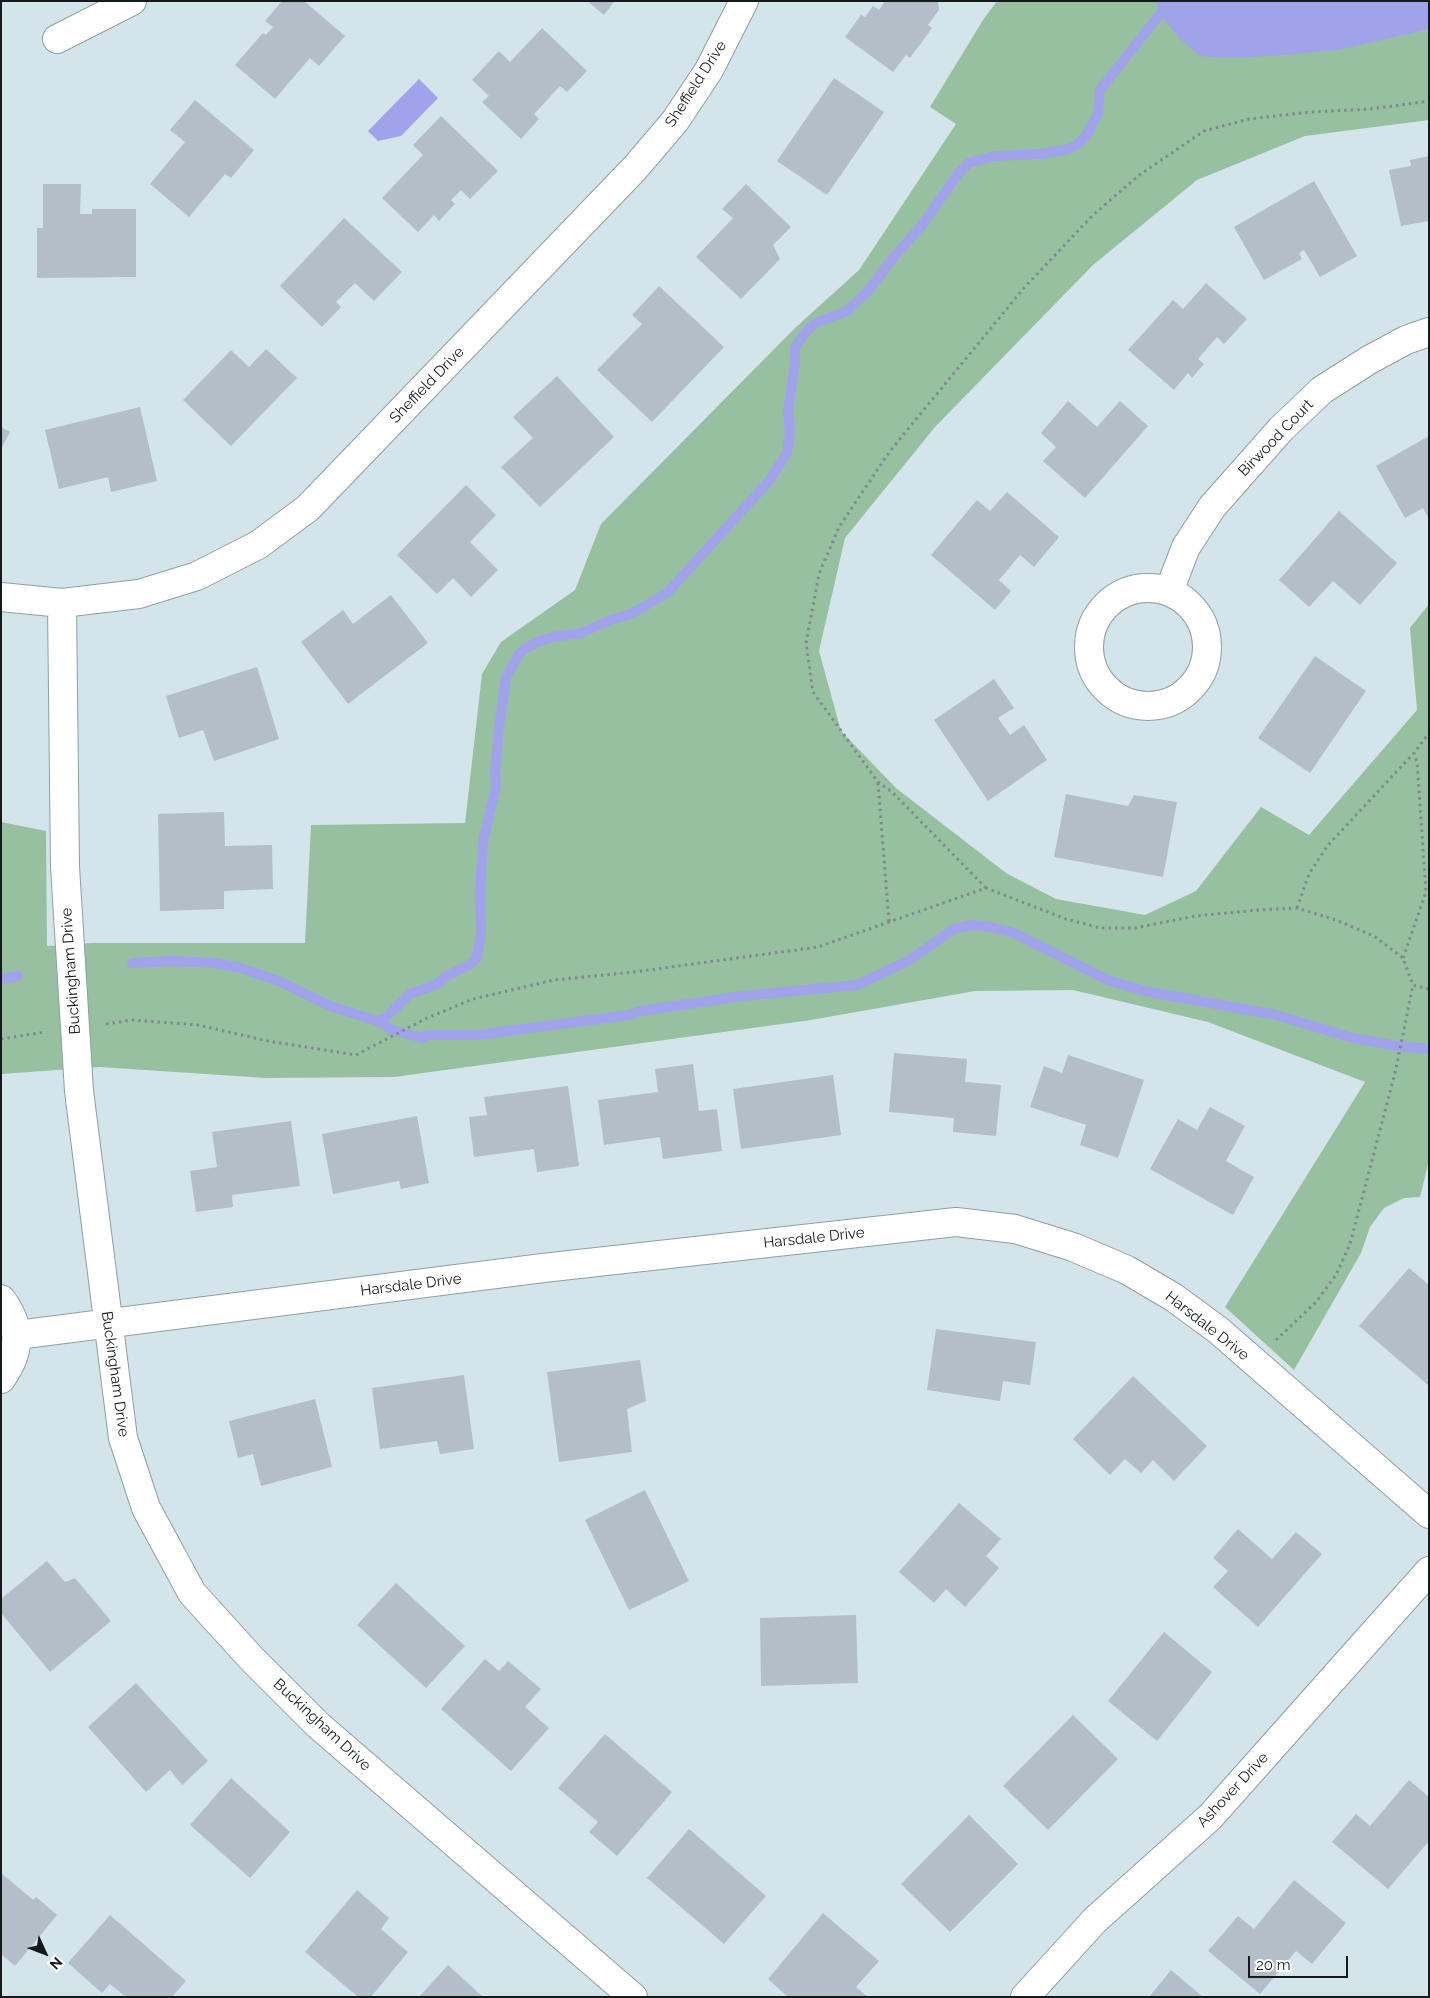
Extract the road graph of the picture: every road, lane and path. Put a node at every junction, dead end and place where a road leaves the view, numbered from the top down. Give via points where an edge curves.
1 (132, 1) edge
2 (744, 1) edge
3 (57, 39) dead end
4 (1429, 101) edge
5 (1429, 332) edge
6 (1169, 592) junction
7 (1, 597) edge
8 (62, 603) junction
9 (1429, 733) edge
10 (1414, 753) junction
11 (878, 782) junction
12 (986, 888) junction
13 (1297, 908) junction
14 (889, 922) junction
15 (1403, 958) junction
16 (1413, 985) junction
17 (1429, 989) edge
18 (75, 1028) junction
19 (1, 1039) edge
20 (1, 1299) edge
21 (108, 1323) junction
22 (17, 1335) junction
23 (1254, 1362) junction
24 (1, 1379) edge
25 (1429, 1514) edge
26 (1429, 1571) edge
27 (632, 1997) edge
28 (1025, 1997) edge

1 - 3 street
2 - 8 street, Sheffield Drive via 709,70 675,121 635,168 308,508 258,545 197,576 139,594
4 - 11 path via 1249,119 1204,131 1138,176 1092,216 1023,289 890,451 839,527 819,574 806,643 813,692
5 - 6 street, Birwood Court via 1376,356 1322,390 1280,429 1212,507 1186,547
6 - 6 street via 1145,588 1123,593 1104,607 1092,626 1088,649 1094,672 1107,691 1126,703 1150,707 1172,701 1191,688 1203,668 1208,645 1202,622 1188,604
7 - 8 street, Sheffield Drive
8 - 18 street, Buckingham Drive via 65,867
9 - 10 path
10 - 13 path via 1328,845 1309,874
10 - 15 path via 1426,892
11 - 12 path via 892,792
11 - 14 path
12 - 13 path via 1066,919 1100,928 1135,928 1195,916
12 - 14 path
13 - 15 path via 1374,936
14 - 18 path via 818,947 554,980 473,998 425,1018 356,1055 165,1021 132,1020
15 - 16 path
16 - 17 path
16 - 23 path via 1395,1072 1350,1244 1336,1275 1316,1302
18 - 19 path
18 - 21 street, Buckingham Drive via 79,1091
20 - 22 street via 11,1312
21 - 22 street, Harsdale Drive
21 - 23 street, Harsdale Drive via 543,1268 956,1222 1016,1229 1073,1246 1127,1270 1173,1297
21 - 27 street, Buckingham Drive via 123,1438 146,1508 192,1593 318,1725
22 - 24 street via 14,1358
23 - 25 street, Harsdale Drive
26 - 28 street, Ashover Drive via 1210,1817 1095,1920

